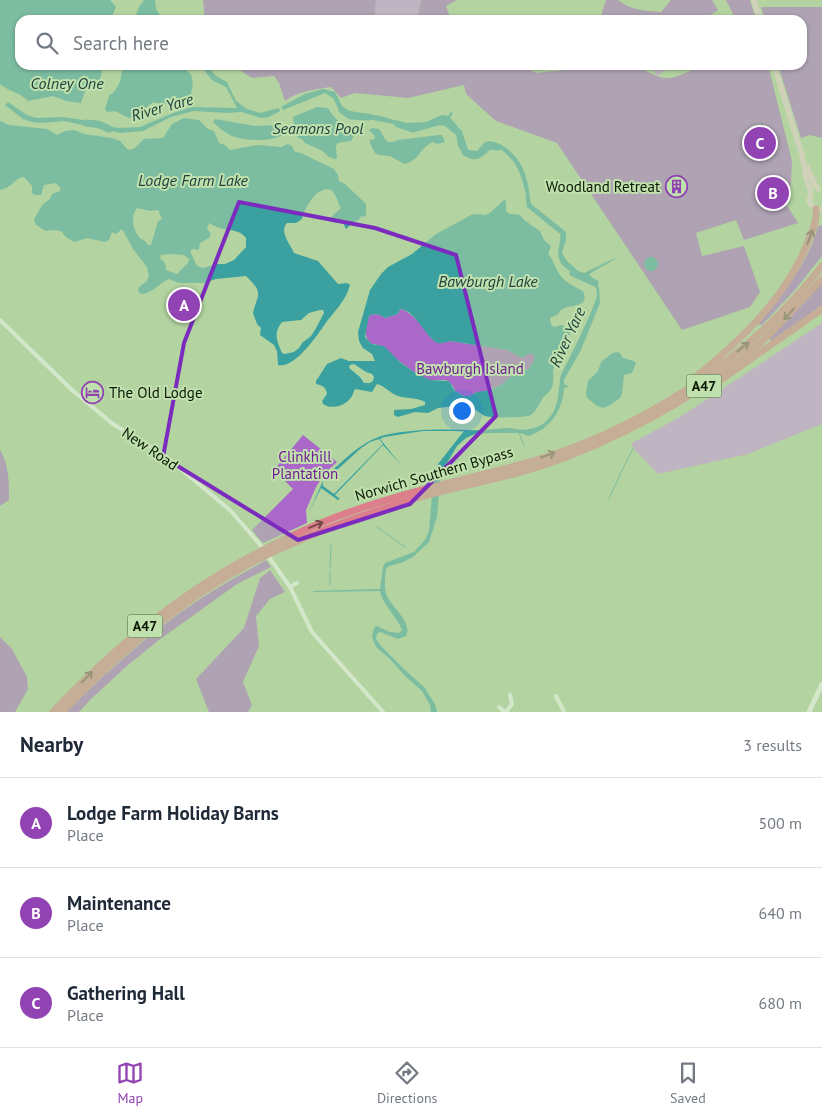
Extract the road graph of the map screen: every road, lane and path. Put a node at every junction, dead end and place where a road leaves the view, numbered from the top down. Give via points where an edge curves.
1 (754, 0) edge
2 (758, 15) edge
3 (776, 70) edge
4 (802, 155) junction
5 (820, 189) edge
6 (811, 193) junction
7 (818, 211) edge
8 (822, 266) edge
9 (822, 278) edge
10 (822, 309) edge
11 (0, 320) edge
12 (598, 437) junction
13 (563, 458) junction
14 (451, 485) junction
15 (252, 559) junction
16 (297, 583) dead end
17 (290, 586) junction
18 (822, 684) edge
19 (510, 696) dead end
20 (556, 696) dead end
21 (500, 707) dead end
22 (53, 712) edge
23 (62, 712) edge
24 (383, 712) edge
25 (505, 712) edge
26 (564, 712) edge
27 (809, 712) edge

1 - 2 main road
3 - 4 main road
4 - 5 main road via 814,185
4 - 6 main road
5 - 6 main road
6 - 7 main road via 810,205
12 -> 7 highway, A47 via 684,386 740,337 766,310 802,258
12 -> 8 highway, Norwich Southern Bypass / A47 via 681,393 720,365 776,318
9 -> 13 highway, Norwich Southern Bypass / A47 via 760,343 690,396 630,430
10 - 13 highway, A47 via 675,410 622,437
11 - 17 street, New Road via 72,390 113,424 164,456 230,510
14 -> 12 highway, Norwich Southern Bypass / A47
13 - 14 highway, Norwich Southern Bypass / A47 via 523,471
14 - 15 highway, Norwich Southern Bypass / A47 via 417,494
22 -> 15 highway, Norwich Southern Bypass / A47 via 94,669 134,634 189,593
15 - 23 highway, Norwich Southern Bypass / A47 via 166,618 130,647
16 - 17 street
17 - 24 street, New Road via 312,632
18 - 27 street
19 - 25 street via 512,704
20 - 26 street
21 - 25 street

